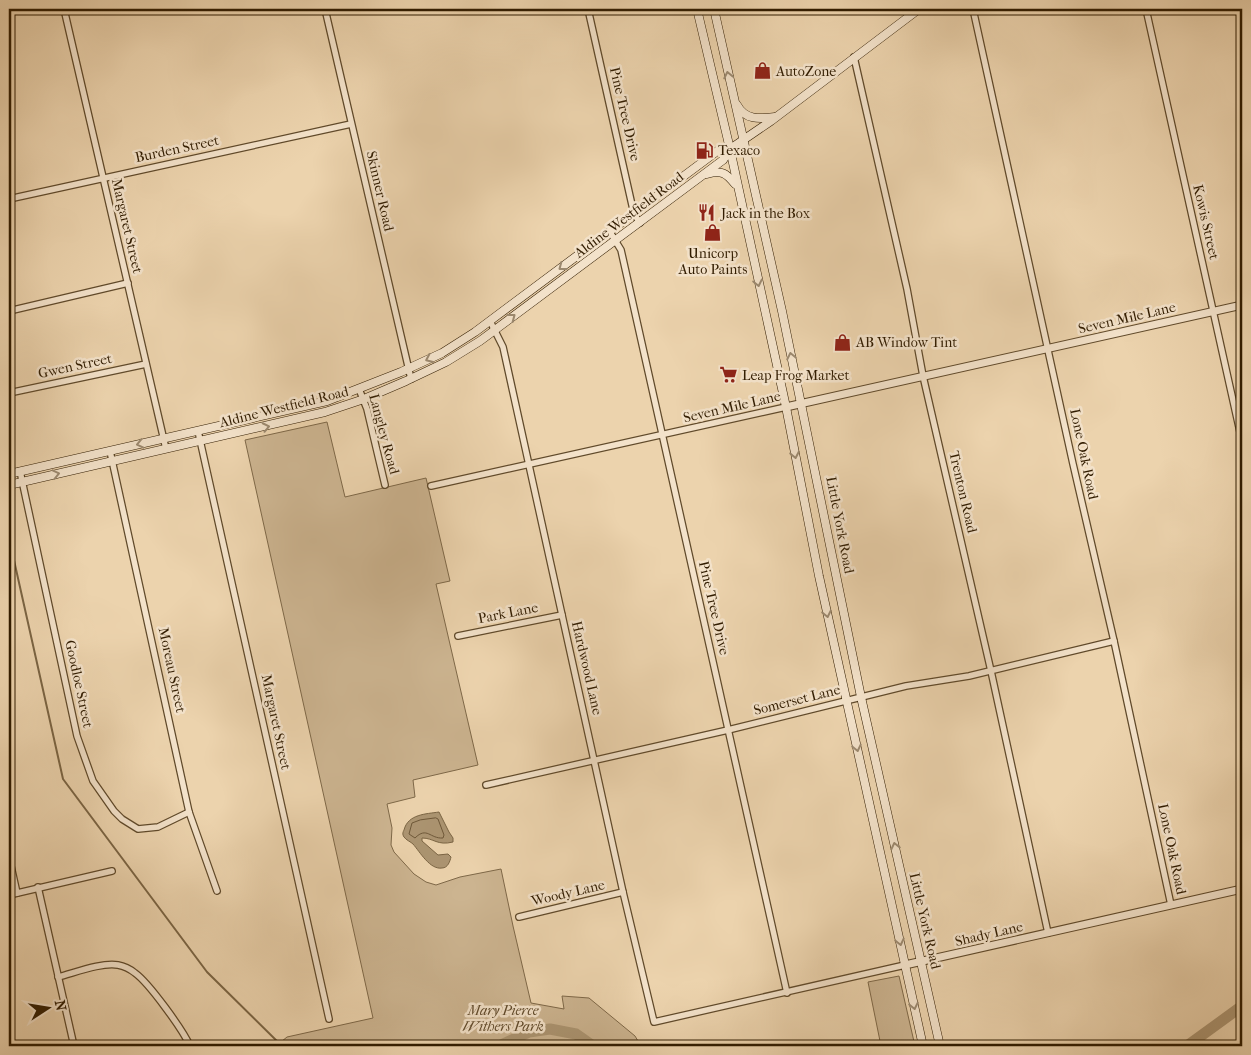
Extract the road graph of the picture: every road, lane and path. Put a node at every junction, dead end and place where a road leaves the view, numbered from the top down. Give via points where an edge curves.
1 (64, 9) edge
2 (325, 9) edge
3 (588, 9) edge
4 (697, 9) edge
5 (714, 9) edge
6 (919, 9) edge
7 (973, 9) edge
8 (1146, 9) edge
9 (1241, 9) edge
10 (1242, 15) edge
11 (854, 57) junction
12 (733, 98) junction
13 (776, 116) junction
14 (352, 124) junction
15 (743, 140) junction
16 (730, 149) junction
17 (703, 175) junction
18 (103, 178) junction
19 (737, 186) junction
20 (9, 199) edge
21 (634, 214) junction
22 (640, 223) junction
23 (610, 232) junction
24 (616, 240) junction
25 (128, 284) junction
26 (1242, 305) edge
27 (9, 311) edge
28 (1213, 312) junction
29 (490, 321) junction
30 (495, 330) junction
31 (1048, 349) junction
32 (146, 364) junction
33 (408, 368) junction
34 (923, 376) junction
35 (411, 379) junction
36 (380, 381) junction
37 (359, 389) junction
38 (384, 391) junction
39 (9, 393) edge
40 (364, 399) junction
41 (801, 404) junction
42 (786, 407) junction
43 (282, 412) junction
44 (284, 423) junction
45 (198, 431) junction
46 (662, 435) junction
47 (164, 438) junction
48 (1242, 440) edge
49 (201, 441) junction
50 (166, 449) junction
51 (110, 451) junction
52 (113, 461) junction
53 (529, 466) junction
54 (20, 471) junction
55 (9, 474) edge
56 (22, 482) junction
57 (9, 485) edge
58 (385, 486) dead end
59 (431, 486) dead end
60 (562, 616) junction
61 (458, 636) dead end
62 (1114, 641) junction
63 (991, 671) junction
64 (862, 697) junction
65 (846, 701) junction
66 (728, 730) junction
67 (594, 760) junction
68 (486, 785) dead end
69 (189, 812) junction
70 (9, 857) edge
71 (112, 871) dead end
72 (38, 887) junction
73 (1242, 890) edge
74 (217, 891) dead end
75 (623, 892) junction
76 (17, 893) junction
77 (9, 895) edge
78 (1171, 904) junction
79 (519, 917) dead end
80 (1048, 933) junction
81 (921, 961) junction
82 (905, 965) junction
83 (58, 977) junction
84 (787, 993) junction
85 (329, 1019) dead end
86 (654, 1022) joint
87 (74, 1046) edge
88 (190, 1046) edge
89 (923, 1046) edge
90 (940, 1046) edge

1 - 18 street, Margaret Street
2 - 14 street, Skinner Road
3 - 21 street, Pine Tree Drive
4 - 16 main road, Little York Road
12 -> 5 main road, Little York Road
6 - 11 main road, Aldine Westfield Road
7 - 31 street, Lone Oak Road
8 - 28 street, Kowis Street
9 - 10 street
11 - 13 main road, Aldine Westfield Road
11 - 34 street, Trenton Road via 907,289
12 - 13 main road via 740,111 748,116 760,119
12 - 15 main road, Little York Road
13 - 15 main road, Aldine Westfield Road
14 - 18 street, Burden Street
14 - 33 street, Skinner Road
15 - 16 main road, Aldine Westfield Road
41 -> 15 main road, Little York Road
16 - 17 main road, Aldine Westfield Road via 723,160
16 - 19 main road, Little York Road
16 - 21 main road, Aldine Westfield Road via 720,149
17 - 19 main road via 723,172
17 - 22 main road, Aldine Westfield Road
18 - 20 street, Burden Street
18 - 25 street, Margaret Street
19 -> 42 main road, Little York Road
21 - 22 street, Pine Tree Drive
21 - 23 main road, Aldine Westfield Road
22 - 24 main road, Aldine Westfield Road
23 - 24 street, Pine Tree Drive
23 -> 29 main road, Aldine Westfield Road
30 -> 24 main road, Aldine Westfield Road
24 - 46 street, Pine Tree Drive via 621,250
25 - 27 street
25 - 32 street, Margaret Street
26 - 28 street, Seven Mile Lane
28 - 31 street, Seven Mile Lane
28 - 48 street, Kowis Street
29 - 30 street, Hardwood Lane
29 -> 33 main road, Aldine Westfield Road via 442,353
30 - 35 main road, Aldine Westfield Road via 446,362
30 - 53 street, Hardwood Lane via 503,347
31 - 34 street, Seven Mile Lane
31 - 62 street, Lone Oak Road
32 - 39 street, Gwen Street
32 - 47 street, Margaret Street
33 - 35 street, Skinner Road
33 - 36 main road, Aldine Westfield Road
34 - 41 street, Seven Mile Lane
34 - 63 street, Trenton Road
35 - 38 main road, Aldine Westfield Road
36 - 37 main road, Aldine Westfield Road
36 - 38 main road
37 - 40 street, Langley Road
37 - 43 main road, Aldine Westfield Road
38 - 40 main road, Aldine Westfield Road
40 - 44 main road, Aldine Westfield Road
40 - 58 street, Langley Road
41 - 42 street, Seven Mile Lane
41 - 64 main road, Little York Road
42 - 46 street, Seven Mile Lane
42 -> 65 main road, Little York Road
43 - 44 main road
43 - 45 main road, Aldine Westfield Road
49 -> 44 main road, Aldine Westfield Road
45 - 47 main road, Aldine Westfield Road
45 - 49 street, Margaret Street
46 - 53 street, Seven Mile Lane
46 - 66 street, Pine Tree Drive
47 - 50 street, Margaret Street
47 -> 51 main road, Aldine Westfield Road
49 - 50 main road, Aldine Westfield Road
49 - 85 street, Margaret Street
50 - 52 main road, Aldine Westfield Road
51 - 52 street, Moreau Street
51 - 54 main road, Aldine Westfield Road
56 -> 52 main road, Aldine Westfield Road
52 - 69 street, Moreau Street
53 - 59 street, Seven Mile Lane
53 - 60 street, Hardwood Lane
54 - 55 main road, Aldine Westfield Road
54 - 56 street, Goodloe Street
56 - 57 main road, Aldine Westfield Road
56 - 69 street, Goodloe Street via 77,736 93,781 118,815 138,829 158,827
60 - 61 street, Park Lane
60 - 67 street, Hardwood Lane
62 - 63 street, Somerset Lane
62 - 78 street, Lone Oak Road
63 - 64 street, Somerset Lane via 917,683
63 - 80 street, Trenton Road
64 - 65 street, Somerset Lane
81 -> 64 main road, Little York Road
65 - 66 street, Somerset Lane
65 -> 82 main road, Little York Road
66 - 67 street, Somerset Lane
66 - 84 street, Pine Tree Drive
67 - 68 street, Somerset Lane
67 - 75 street, Hardwood Lane
69 - 74 street, Moreau Street
70 - 76 street
71 - 72 street
72 - 76 street
72 - 83 street
73 - 78 street, Shady Lane
75 - 79 street, Woody Lane
75 - 86 street, Hardwood Lane
76 - 77 street
78 - 80 street, Shady Lane
80 - 81 street, Shady Lane
81 - 82 street, Shady Lane
81 - 90 main road, Little York Road
82 - 84 street, Shady Lane
82 -> 89 main road, Little York Road
83 - 87 street
83 - 88 street via 104,966 127,968 142,979
84 - 86 street, Shady Lane

